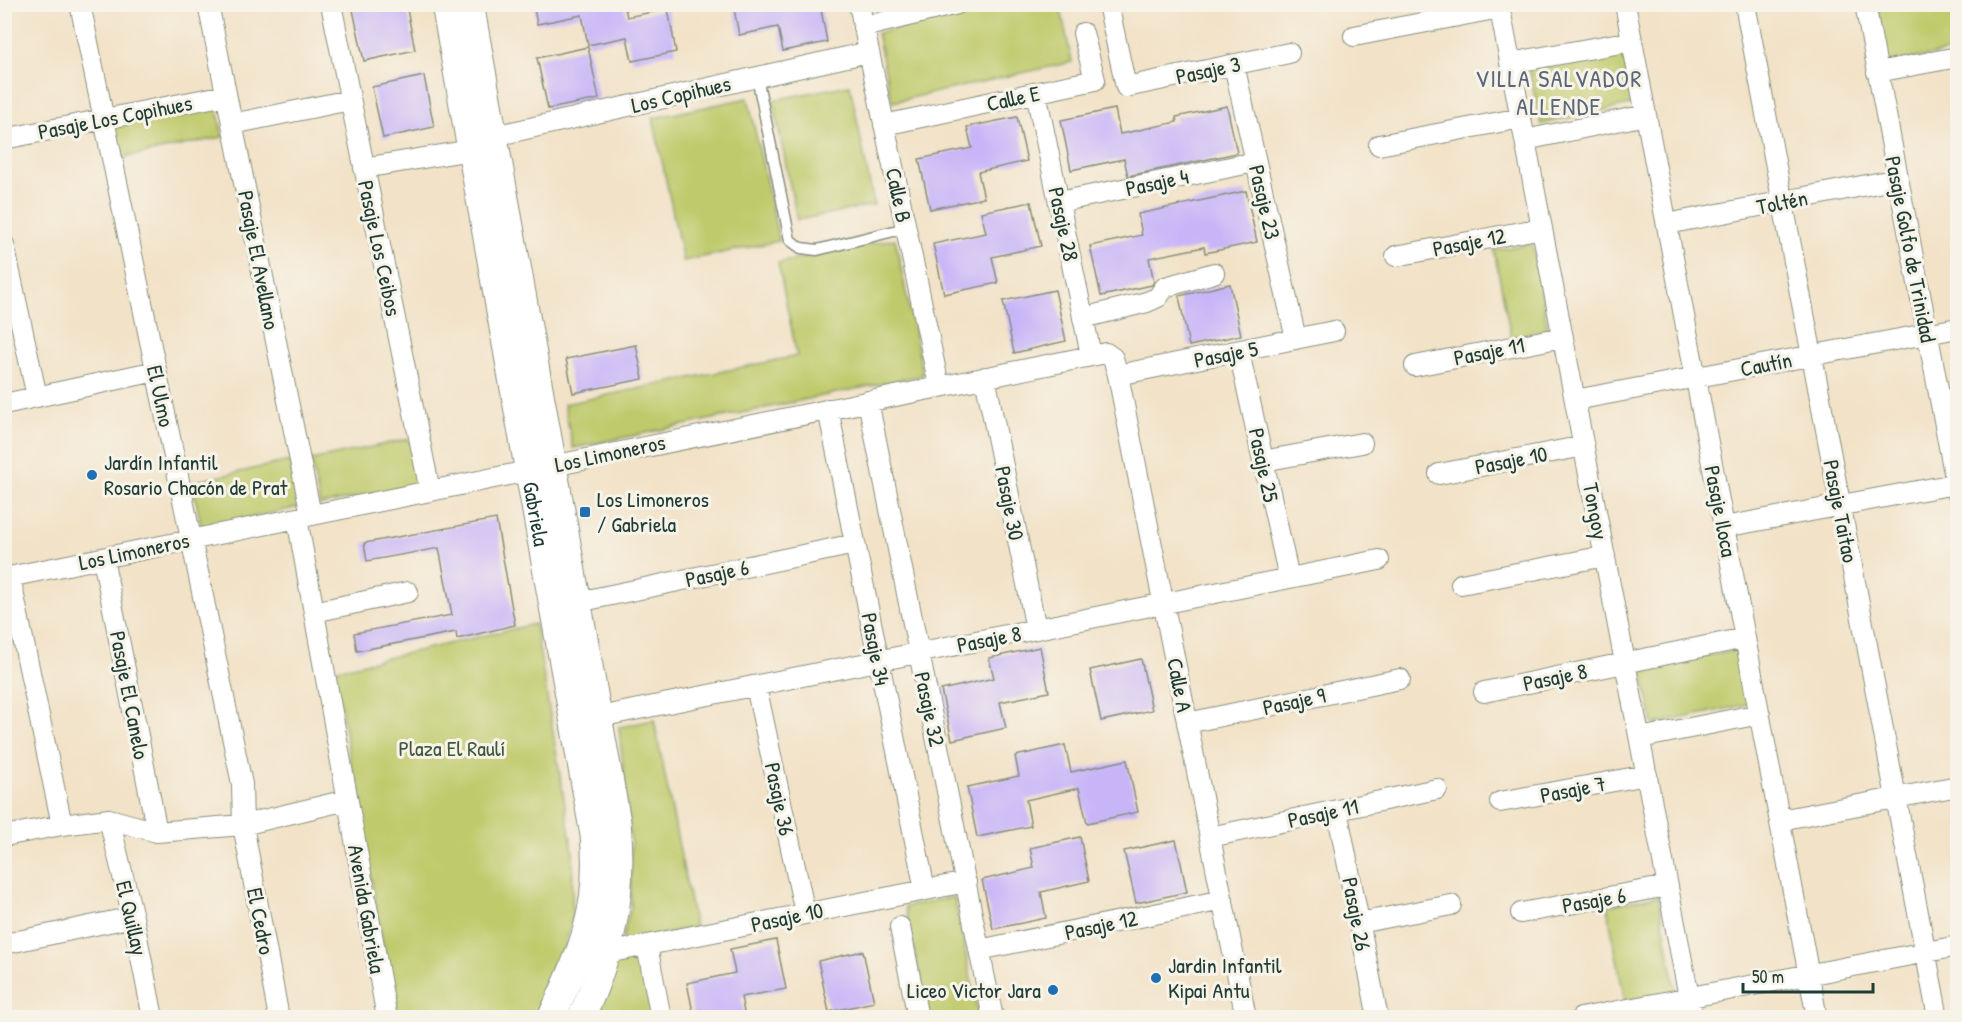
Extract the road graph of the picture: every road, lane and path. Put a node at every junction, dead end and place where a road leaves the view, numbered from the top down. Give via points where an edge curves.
1 (80, 4) edge
2 (208, 4) edge
3 (331, 4) edge
4 (445, 4) edge
5 (470, 4) edge
6 (859, 4) edge
7 (957, 4) edge
8 (1108, 4) edge
9 (1625, 4) edge
10 (1745, 4) edge
11 (1865, 4) edge
12 (1499, 6) edge
13 (864, 27) junction
14 (1083, 33) dead end
15 (1354, 36) dead end
16 (1632, 40) junction
17 (869, 52) junction
18 (1289, 53) dead end
19 (1958, 57) edge
20 (1510, 63) junction
21 (1234, 65) junction
22 (1877, 72) junction
23 (757, 77) junction
24 (1036, 93) junction
25 (226, 95) junction
26 (350, 100) junction
27 (1646, 115) junction
28 (1521, 118) junction
29 (104, 119) junction
30 (232, 124) junction
31 (884, 125) junction
32 (494, 136) junction
33 (4, 139) edge
34 (1525, 140) junction
35 (1379, 144) dead end
36 (471, 150) junction
37 (1255, 162) junction
38 (364, 168) junction
39 (1898, 179) junction
40 (1059, 202) junction
41 (1782, 202) junction
42 (1667, 224) junction
43 (906, 228) junction
44 (1542, 228) junction
45 (4, 245) edge
46 (1396, 256) dead end
47 (1214, 273) dead end
48 (1083, 318) junction
49 (1958, 328) edge
50 (1334, 331) dead end
51 (1927, 333) junction
52 (1563, 338) junction
53 (1296, 339) junction
54 (1239, 352) junction
55 (1101, 355) junction
56 (1812, 355) junction
57 (1415, 366) dead end
58 (156, 371) junction
59 (1118, 375) junction
60 (985, 377) junction
61 (1696, 377) junction
62 (939, 386) junction
63 (37, 397) junction
64 (1575, 400) junction
65 (868, 401) junction
66 (4, 404) edge
67 (828, 409) junction
68 (1362, 442) dead end
69 (1584, 446) junction
70 (1263, 461) junction
71 (541, 468) junction
72 (1439, 474) dead end
73 (1957, 489) edge
74 (430, 491) junction
75 (1840, 505) junction
76 (304, 517) junction
77 (1724, 527) junction
78 (191, 540) junction
79 (855, 544) junction
80 (1605, 556) junction
81 (103, 558) junction
82 (1379, 560) dead end
83 (7, 577) edge
84 (1288, 578) junction
85 (1461, 584) dead end
86 (408, 592) dead end
87 (578, 602) junction
88 (1163, 604) junction
89 (314, 612) junction
90 (1036, 629) junction
91 (1745, 638) junction
92 (919, 653) junction
93 (879, 661) junction
94 (1625, 663) junction
95 (1400, 679) dead end
96 (756, 686) junction
97 (1484, 692) dead end
98 (1760, 714) junction
99 (599, 717) junction
100 (1187, 723) junction
101 (1640, 738) junction
102 (1647, 775) junction
103 (1958, 786) edge
104 (1437, 789) dead end
105 (1896, 798) junction
106 (347, 800) junction
107 (1500, 802) dead end
108 (1337, 810) junction
109 (109, 819) junction
110 (1780, 820) junction
111 (62, 825) junction
112 (243, 825) junction
113 (157, 832) junction
114 (4, 836) edge
115 (1210, 837) junction
116 (966, 882) junction
117 (1668, 886) junction
118 (925, 890) junction
119 (1223, 900) junction
120 (1451, 905) dead end
121 (805, 913) junction
122 (1521, 913) dead end
123 (133, 917) junction
124 (1359, 923) junction
125 (900, 927) dead end
126 (4, 944) edge
127 (647, 946) junction
128 (1958, 946) edge
129 (980, 950) junction
130 (1925, 952) junction
131 (608, 953) junction
132 (1809, 974) junction
133 (1689, 996) junction
134 (149, 1017) edge
135 (279, 1017) edge
136 (387, 1017) edge
137 (550, 1017) edge
138 (581, 1017) edge
139 (661, 1017) edge
140 (918, 1017) edge
141 (993, 1017) edge
142 (1246, 1017) edge
143 (1378, 1017) edge
144 (1581, 1017) edge
145 (1693, 1017) edge
146 (1818, 1017) edge
147 (1938, 1017) edge

1 - 29 street, El Ulmo
2 - 25 street, Pasaje El Avellano
3 - 26 street, Pasaje Los Ceibos
4 - 36 street, Gabriela
5 - 32 street, Gabriela
6 - 13 street, Calle B
7 - 13 street
8 - 21 street, Pasaje 3 via 1126,87
9 - 16 street, Pasaje Iloca
10 - 41 street, Pasaje Taitao
11 - 22 street, Pasaje Golfo de Trinidad
12 - 15 street
12 - 20 street, Tongoy
13 - 17 street, Calle B
14 - 24 street, Calle E via 1095,80
16 - 20 street
16 - 27 street, Pasaje Iloca
17 - 23 street, Los Copihues
17 - 31 street, Calle B
18 - 21 street, Pasaje 3
19 - 22 street
20 - 28 street, Tongoy
21 - 37 street, Pasaje 23
22 - 39 street, Pasaje Golfo de Trinidad
23 - 32 street, Los Copihues
23 - 43 lane via 790,240 801,248 817,250
24 - 31 street, Calle E
24 - 40 street, Pasaje 28
25 - 29 street, Pasaje Los Copihues
25 - 30 street, Pasaje El Avellano
26 - 30 street
26 - 38 street, Pasaje Los Ceibos
27 - 34 street
27 - 42 street, Pasaje Iloca
28 - 34 street, Tongoy
28 - 35 street
29 - 33 street, Pasaje Los Copihues
29 - 58 street, El Ulmo
30 - 76 street, Pasaje El Avellano
31 - 43 street, Calle B
32 - 71 street, Gabriela
34 - 44 street, Tongoy
36 - 38 street
36 - 71 street, Gabriela
37 - 40 street, Pasaje 4
37 - 53 street, Pasaje 23
38 - 74 street, Pasaje Los Ceibos
39 - 41 street, Toltén
39 - 51 street, Pasaje Golfo de Trinidad
40 - 48 street, Pasaje 28
41 - 42 street, Toltén
41 - 56 street, Pasaje Taitao
42 - 61 street, Pasaje Iloca
43 - 62 street, Calle B
44 - 46 street, Pasaje 12
44 - 52 street, Tongoy
45 - 63 street
47 - 48 street via 1165,287 1158,297 1147,302
48 - 55 street, Pasaje 28
49 - 51 street, Cautín
50 - 53 street, Pasaje 5
51 - 56 street, Cautín
51 - 73 street, Pasaje Golfo de Trinidad
52 - 57 street, Pasaje 11
52 - 64 street, Tongoy
53 - 54 street, Pasaje 5
54 - 59 street, Pasaje 5
54 - 70 street, Pasaje 25
55 - 59 street, Calle A via 1113,358
55 - 60 street, Los Limoneros
56 - 61 street, Cautín
56 - 75 street, Pasaje Taitao
58 - 63 street
58 - 78 street, El Ulmo
59 - 88 street, Calle A
60 - 62 street, Los Limoneros
60 - 90 street, Pasaje 30
61 - 64 street, Cautín
61 - 77 street, Pasaje Iloca
62 - 65 street, Los Limoneros
63 - 66 street
64 - 69 street, Tongoy
65 - 67 street, Los Limoneros
65 - 92 street, Pasaje 32
67 - 71 street, Los Limoneros
67 - 79 street, Pasaje 34
68 - 70 street
69 - 72 street, Pasaje 10
69 - 80 street, Tongoy
70 - 84 street, Pasaje 25
71 - 74 street, Los Limoneros
71 - 87 street, Gabriela
71 - 137 street, Gabriela via 596,856 594,897 586,936
73 - 75 street
74 - 76 street, Los Limoneros
75 - 77 street
75 - 105 street, Pasaje Taitao
76 - 78 street, Los Limoneros
76 - 89 street, Pasaje El Avellano
77 - 91 street, Pasaje Iloca
78 - 81 street, Los Limoneros
78 - 112 street, El Ulmo via 242,784
79 - 87 street, Pasaje 6
79 - 93 street, Pasaje 34
80 - 85 street
80 - 94 street, Tongoy
81 - 83 street, Los Limoneros
81 - 113 street, Pasaje El Canelo
82 - 84 street, Pasaje 8
83 - 111 street
84 - 88 street, Pasaje 8
86 - 89 street
87 - 99 street, Gabriela
88 - 90 street, Pasaje 8
88 - 100 street, Calle A
89 - 106 street, Pasaje El Avellano
90 - 92 street, Pasaje 8
91 - 94 street, Pasaje 8
91 - 98 street, Pasaje Iloca
92 - 93 street, Pasaje 8
92 - 116 street, Pasaje 32
93 - 96 street, Pasaje 8
93 - 118 street, Pasaje 34
94 - 97 street, Pasaje 8
94 - 101 street, Tongoy
95 - 100 street, Pasaje 9
96 - 99 street, Pasaje 8
96 - 121 street, Pasaje 36
98 - 101 street
98 - 110 street, Pasaje Iloca
99 - 131 street, Gabriela via 620,844 620,887
100 - 115 street, Calle A
101 - 102 street, Tongoy
102 - 107 street, Pasaje 7
102 - 117 street, Tongoy
103 - 105 street
104 - 108 street, Pasaje 11
105 - 110 street
105 - 130 street, Pasaje Taitao
106 - 112 street
106 - 136 street, Avenida Gabriela
108 - 115 street, Pasaje 11
108 - 124 street, Pasaje 26
109 - 111 street
109 - 113 street
109 - 123 street, El Quillay
110 - 132 street, Pasaje Iloca
111 - 114 street
112 - 113 street
112 - 135 street, El Cedro
115 - 119 street, Calle A
116 - 118 street, Pasaje 10
116 - 129 street, Pasaje 32
117 - 122 street, Pasaje 6
117 - 133 street, Tongoy
118 - 121 street, Pasaje 10
119 - 129 street, Pasaje 12
119 - 142 street, Calle A
120 - 124 street
121 - 127 street, Pasaje 10
123 - 126 street
123 - 134 street, El Quillay
124 - 143 street, Pasaje 26
125 - 140 street
127 - 131 street, Pasaje 10
127 - 139 street
128 - 130 street
129 - 141 street, Pasaje 32
130 - 132 street
130 - 147 street, Pasaje Taitao
131 - 138 street, Gabriela
132 - 133 street
132 - 146 street, Pasaje Iloca
133 - 144 street
133 - 145 street, Tongoy

